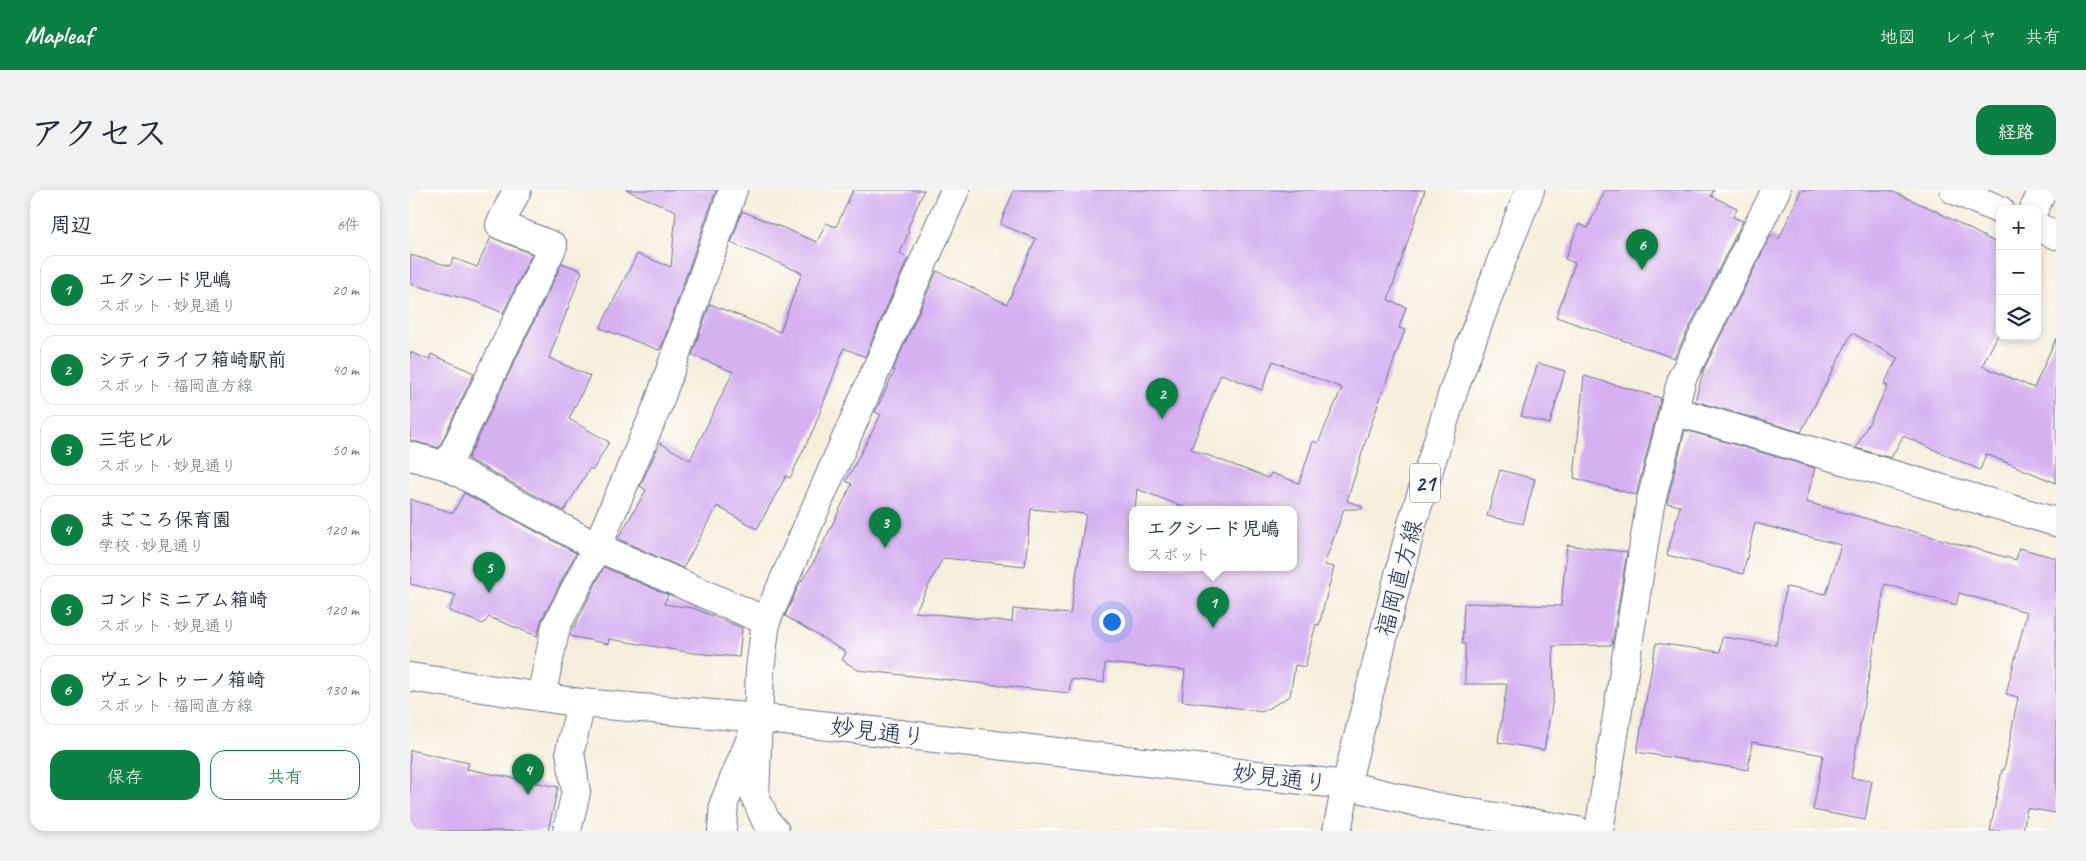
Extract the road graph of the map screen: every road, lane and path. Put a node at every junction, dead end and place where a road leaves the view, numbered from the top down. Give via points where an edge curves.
1 (517, 190) edge
2 (733, 190) edge
3 (954, 190) edge
4 (1530, 190) edge
5 (1776, 190) edge
6 (1954, 190) edge
7 (2044, 190) edge
8 (2036, 205) edge
9 (1996, 208) edge
10 (2041, 229) edge
11 (2056, 235) edge
12 (1674, 412) junction
13 (410, 456) edge
14 (447, 466) junction
15 (2056, 522) edge
16 (597, 547) junction
17 (766, 621) junction
18 (410, 677) edge
19 (542, 697) junction
20 (581, 703) junction
21 (759, 718) junction
22 (1346, 785) junction
23 (567, 831) edge
24 (722, 831) edge
25 (774, 831) edge
26 (1337, 831) edge
27 (1578, 831) edge
28 (1599, 831) edge

1 - 14 street via 500,225 552,246
2 - 16 street via 658,404
3 - 17 street
4 - 22 street, 福岡直方線 / 21 via 1454,386 1411,526
5 - 12 street via 1682,378
6 - 9 street
7 - 8 street
10 - 11 street
12 - 15 street
12 - 28 street via 1650,505
13 - 14 street
14 - 16 street
16 - 17 street
16 - 19 street via 556,626
17 - 21 street
18 - 19 street, 妙見通り
19 - 20 street, 妙見通り
20 - 21 street, 妙見通り
20 - 23 street via 570,751 576,792
21 - 22 street, 妙見通り
21 - 24 street via 724,803
21 - 25 street via 755,796
22 - 26 street, 福岡直方線 / 21
22 - 27 street, 妙見通り via 1437,807

